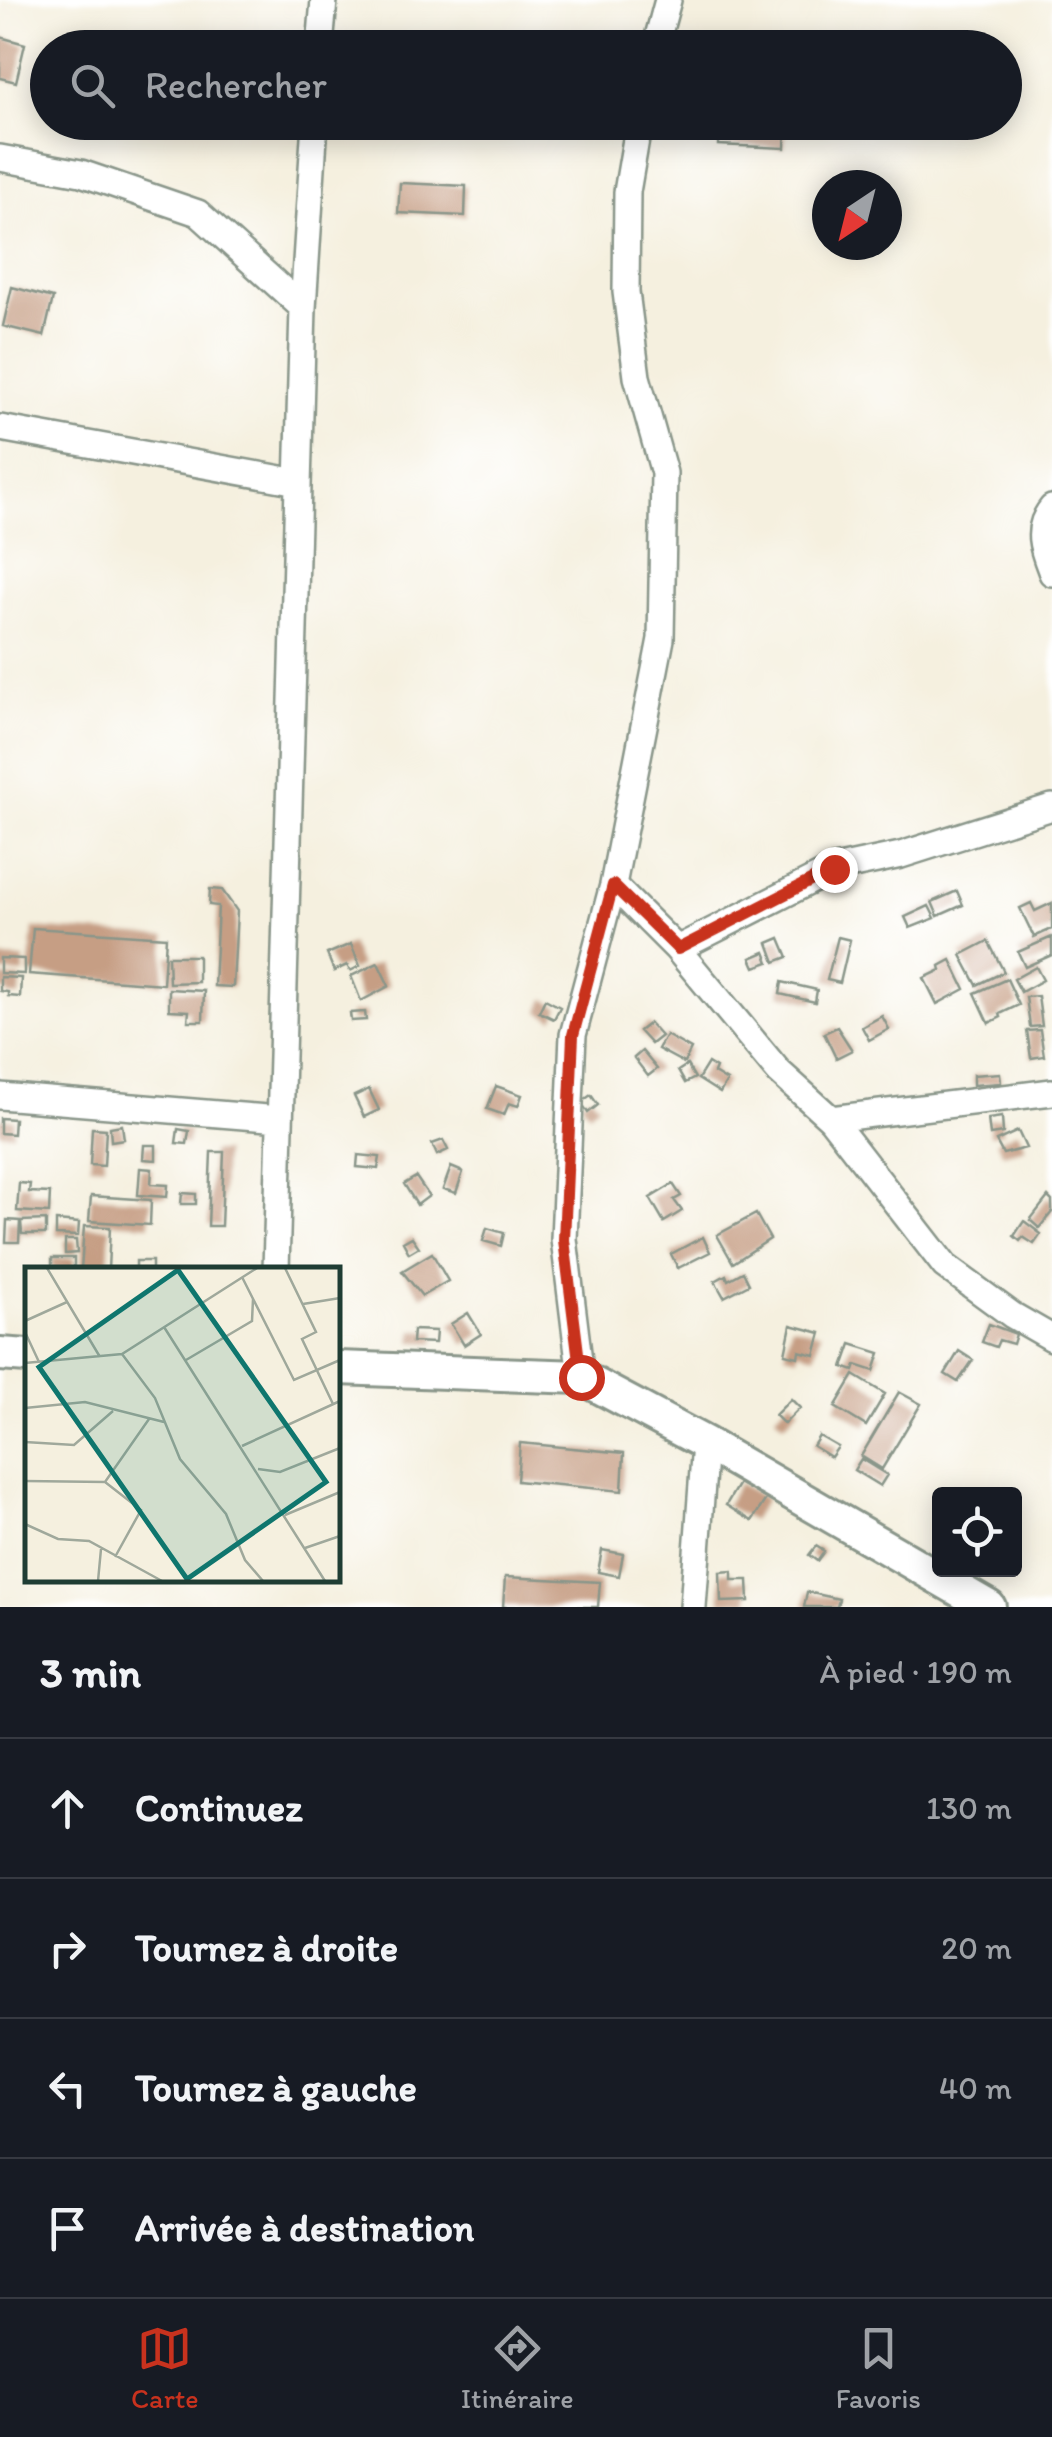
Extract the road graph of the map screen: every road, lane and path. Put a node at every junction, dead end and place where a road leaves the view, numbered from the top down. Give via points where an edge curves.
1 (324, 0) edge
2 (668, 0) edge
3 (322, 30) edge
4 (660, 30) edge
5 (314, 140) edge
6 (636, 140) edge
7 (0, 158) edge
8 (303, 308) junction
9 (0, 428) edge
10 (298, 482) junction
11 (1052, 508) edge
12 (1052, 574) edge
13 (1052, 807) edge
14 (613, 885) junction
15 (678, 949) junction
16 (1052, 1092) edge
17 (0, 1096) edge
18 (280, 1120) junction
19 (830, 1120) junction
20 (276, 1267) edge
21 (1052, 1338) edge
22 (0, 1354) edge
23 (25, 1356) edge
24 (340, 1368) edge
25 (581, 1377) junction
26 (705, 1443) junction
27 (693, 1607) edge
28 (989, 1607) edge

1 - 3 street
2 - 4 street
5 - 8 street
6 - 14 street via 627,192 626,292 638,376 664,473 661,639
7 - 8 street via 81,174 198,213
8 - 10 street
9 - 10 street
10 - 18 street
11 - 12 street via 1040,542
13 - 15 street via 834,869
14 - 15 street
14 - 25 street via 573,1035 564,1240
15 - 19 street via 780,1072
16 - 19 street
17 - 18 street
18 - 20 street
19 - 21 street via 944,1266
22 - 23 street
24 - 25 street
25 - 26 street
26 - 27 street
26 - 28 street

